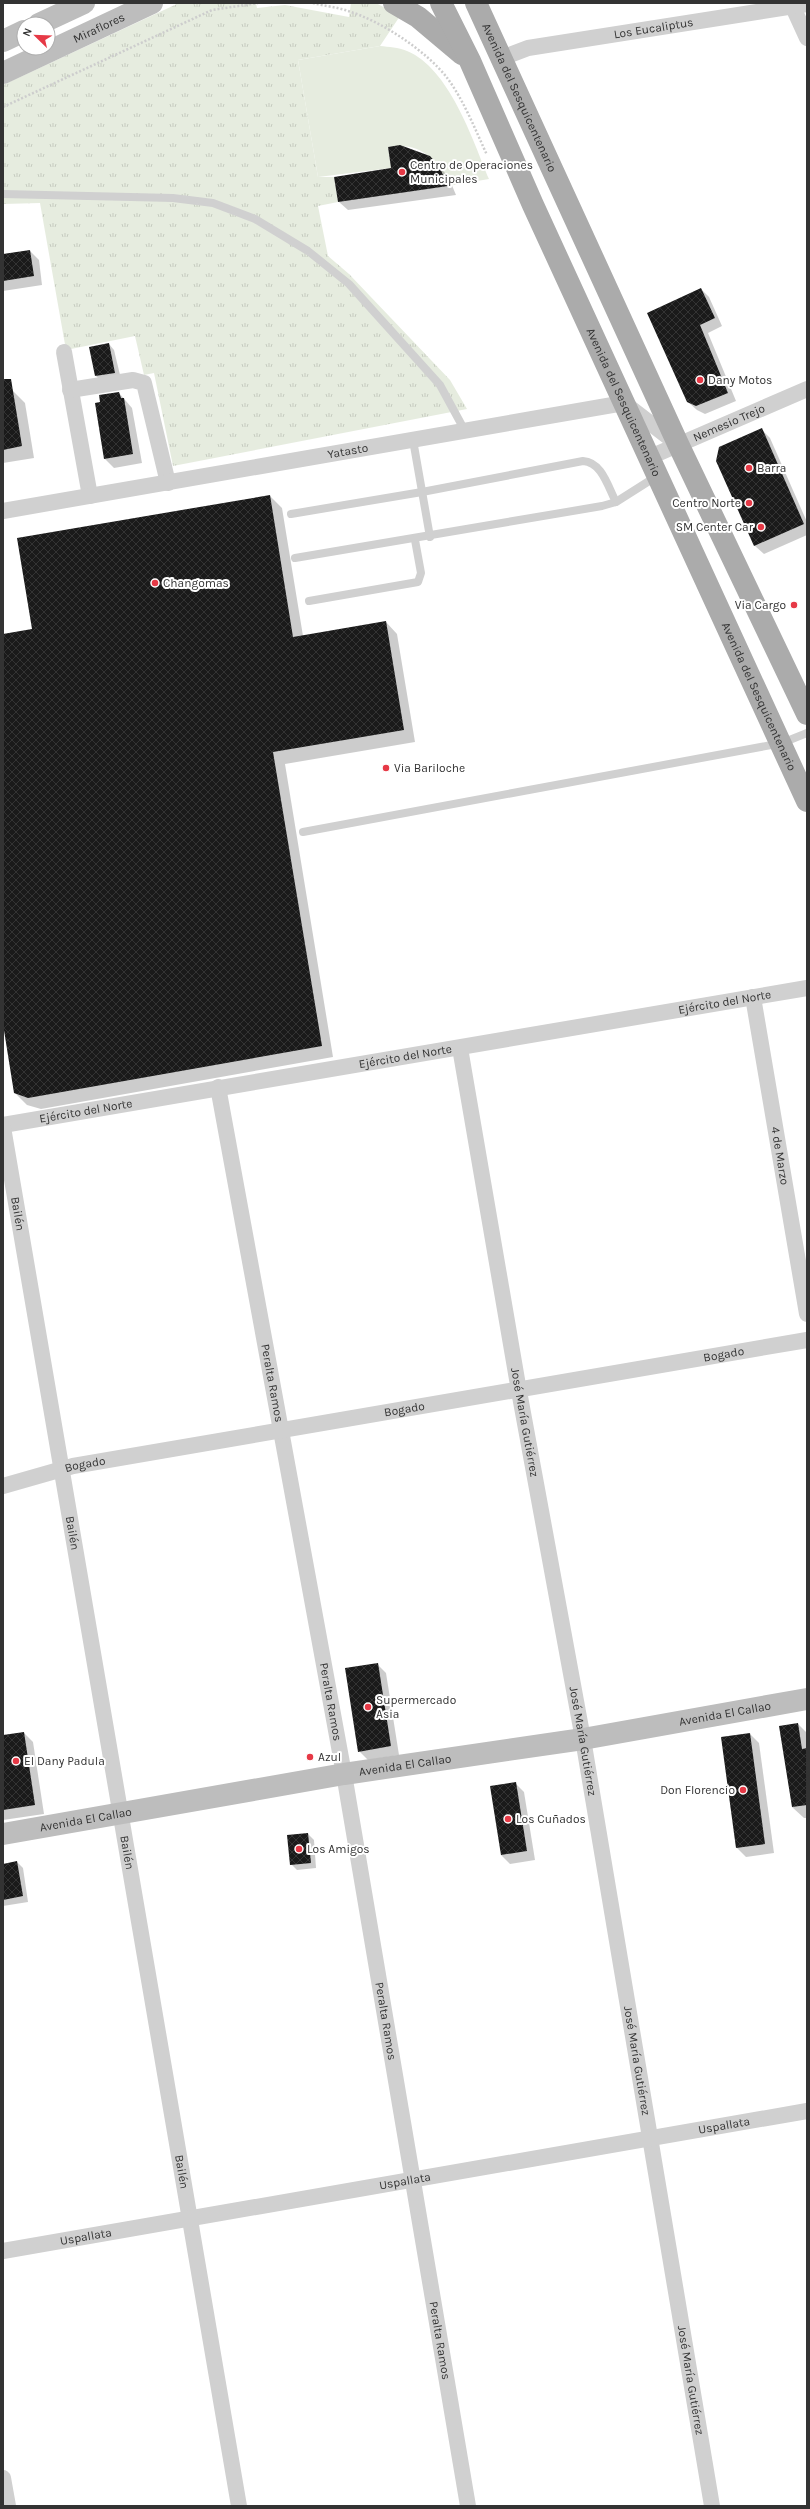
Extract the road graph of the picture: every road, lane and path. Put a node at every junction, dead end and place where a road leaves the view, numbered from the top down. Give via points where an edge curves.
1 (84, 3) edge
2 (152, 3) edge
3 (258, 3) edge
4 (313, 3) edge
5 (394, 3) edge
6 (441, 3) edge
7 (476, 3) edge
8 (797, 5) edge
9 (56, 16) edge
10 (16, 35) edge
11 (807, 38) edge
12 (3, 41) edge
13 (502, 58) junction
14 (470, 61) junction
15 (3, 73) edge
16 (448, 79) dead end
17 (3, 108) edge
18 (3, 194) edge
19 (64, 352) dead end
20 (807, 389) edge
21 (70, 390) junction
22 (624, 403) junction
23 (465, 431) junction
24 (413, 440) junction
25 (679, 446) junction
26 (654, 466) junction
27 (168, 483) junction
28 (422, 492) junction
29 (90, 496) junction
30 (616, 502) junction
31 (3, 511) edge
32 (291, 514) dead end
33 (430, 537) junction
34 (415, 540) junction
35 (295, 558) dead end
36 (309, 601) dead end
37 (807, 714) edge
38 (807, 733) edge
39 (782, 743) junction
40 (807, 801) edge
41 (303, 832) dead end
42 (807, 988) edge
43 (753, 997) junction
44 (460, 1048) junction
45 (218, 1087) junction
46 (3, 1126) edge
47 (807, 1314) edge
48 (807, 1340) edge
49 (519, 1391) junction
50 (281, 1430) junction
51 (60, 1469) junction
52 (3, 1486) edge
53 (807, 1699) edge
54 (583, 1739) junction
55 (344, 1774) junction
56 (122, 1812) junction
57 (3, 1834) edge
58 (807, 2111) edge
59 (650, 2139) junction
60 (413, 2181) junction
61 (191, 2218) junction
62 (3, 2251) edge
63 (3, 2478) edge
64 (8, 2506) edge
65 (239, 2506) edge
66 (468, 2506) edge
67 (712, 2506) edge

1 - 9 street
2 - 15 street, Miraflores
3 - 17 path via 212,10
4 - 16 path via 348,11 370,20 412,45
5 - 14 main road via 418,17
6 - 14 main road, Avenida del Sesquicentenario
7 - 13 main road, Avenida del Sesquicentenario
8 - 11 street
8 - 13 street, Los Eucaliptus via 528,48
10 - 12 street
13 - 25 main road, Avenida del Sesquicentenario
14 - 22 main road, Avenida del Sesquicentenario
18 - 23 lane via 173,198 213,203 255,219 308,251 349,284 440,385
19 - 21 street
20 - 25 street, Nemesio Trejo
21 - 27 street via 133,380 144,383
21 - 29 street
22 - 23 street, Yatasto
22 - 25 street
22 - 26 main road, Avenida del Sesquicentenario
23 - 24 street, Yatasto
24 - 27 street, Yatasto
24 - 28 lane
25 - 26 street, Nemesio Trejo
25 - 37 main road, Avenida del Sesquicentenario
26 - 30 lane
26 - 39 main road, Avenida del Sesquicentenario
27 - 29 street, Yatasto
28 - 30 lane via 591,461 598,467
28 - 32 lane
28 - 33 lane
29 - 31 street, Yatasto
30 - 33 lane
33 - 34 lane
34 - 35 lane
34 - 36 lane via 421,573 418,582
38 - 39 lane
39 - 40 main road, Avenida del Sesquicentenario
39 - 41 lane
42 - 43 street, Ejército del Norte
43 - 44 street, Ejército del Norte
43 - 47 street, 4 de Marzo
44 - 45 street, Ejército del Norte
44 - 49 street, José María Gutiérrez
45 - 46 street, Ejército del Norte
45 - 50 street, Peralta Ramos
46 - 51 street, Bailén
48 - 49 street, Bogado
49 - 50 street, Bogado
49 - 54 street, José María Gutiérrez
50 - 51 street, Bogado
50 - 55 street, Peralta Ramos
51 - 52 street, Bogado
51 - 56 street, Bailén
53 - 54 street, Avenida El Callao
54 - 55 street, Avenida El Callao
54 - 59 street, José María Gutiérrez
55 - 56 street, Avenida El Callao
55 - 60 street, Peralta Ramos
56 - 57 street, Avenida El Callao
56 - 61 street, Bailén
58 - 59 street, Uspallata
59 - 60 street, Uspallata
59 - 67 street, José María Gutiérrez
60 - 61 street, Uspallata
60 - 66 street, Peralta Ramos
61 - 62 street, Uspallata
61 - 65 street, Bailén
63 - 64 street

